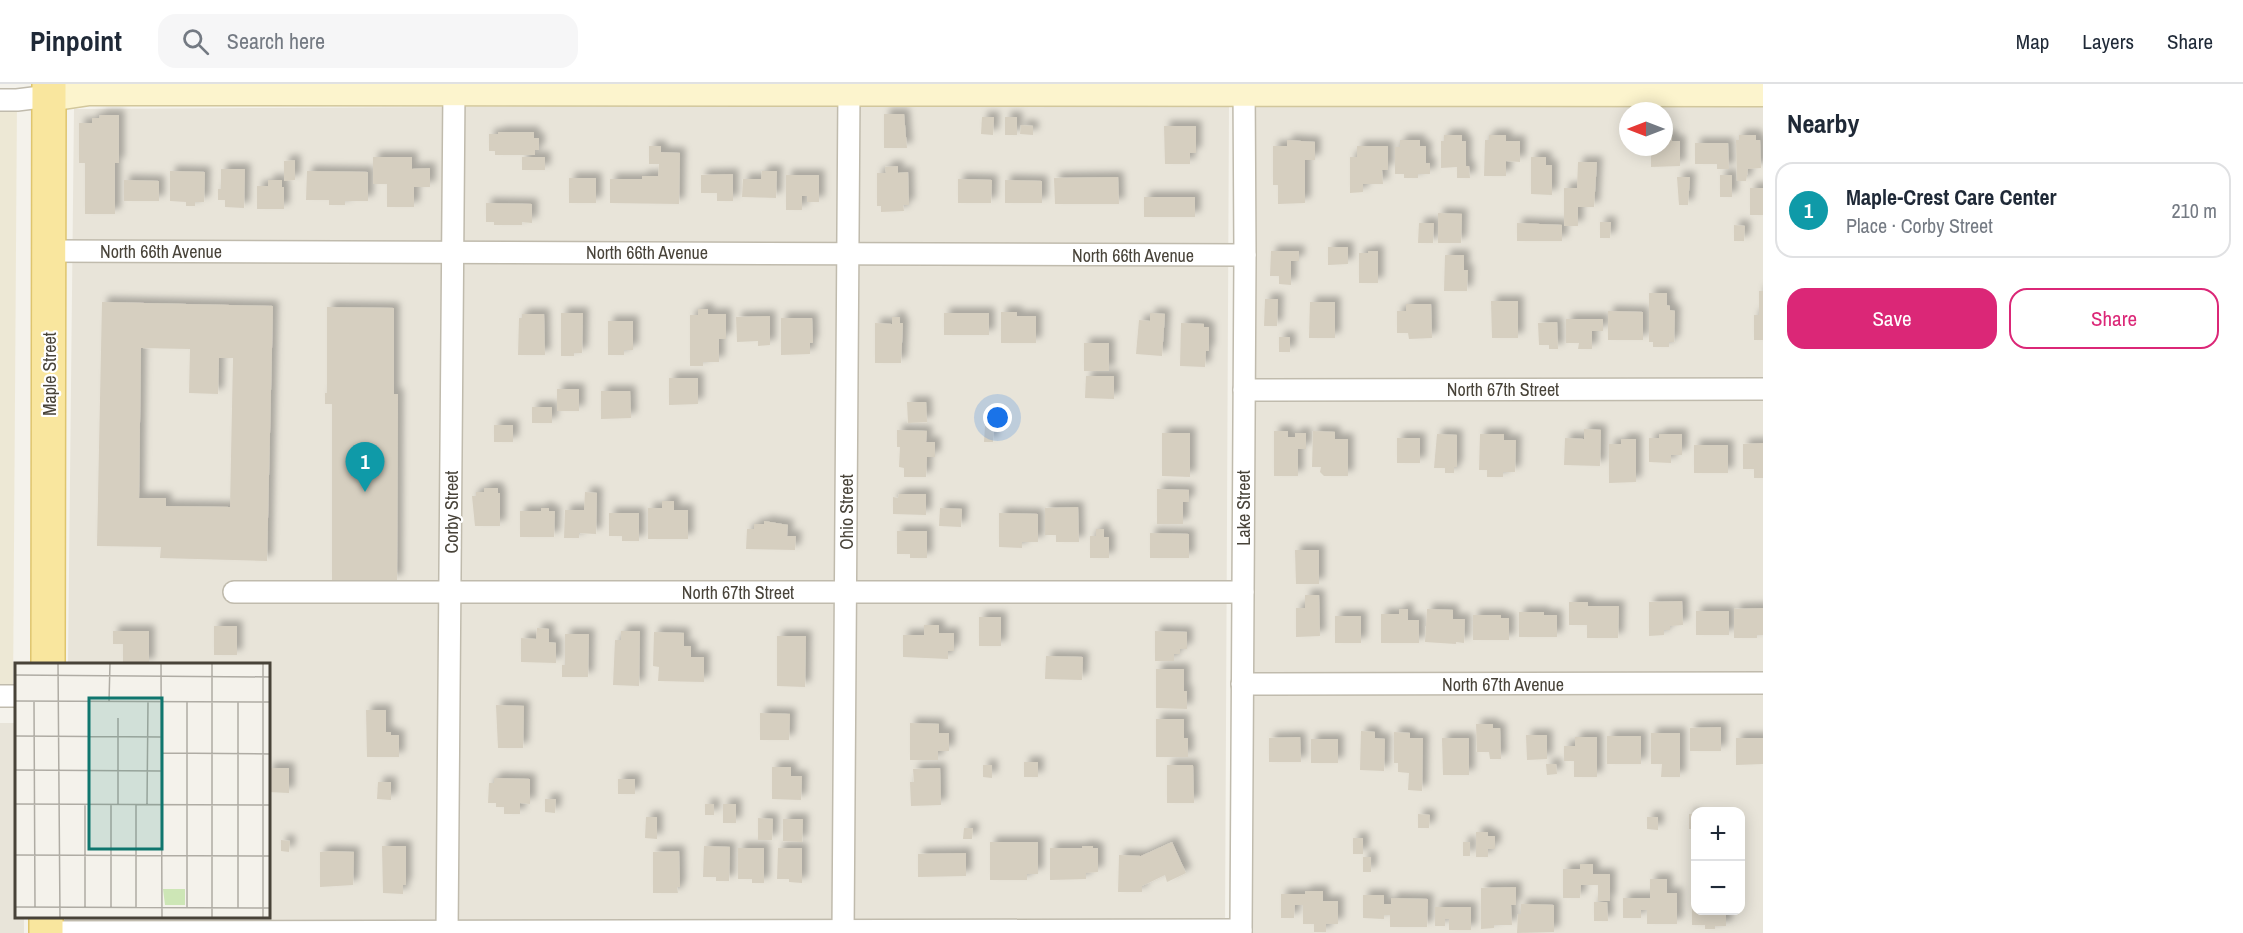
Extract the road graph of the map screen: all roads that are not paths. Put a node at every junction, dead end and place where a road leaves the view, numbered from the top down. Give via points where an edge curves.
1 (645, 87) edge
2 (1244, 88) edge
3 (49, 90) edge
4 (454, 90) junction
5 (849, 91) junction
6 (1763, 91) edge
7 (0, 100) edge
8 (50, 250) junction
9 (452, 251) junction
10 (848, 253) junction
11 (1245, 255) junction
12 (1763, 389) edge
13 (1244, 390) junction
14 (234, 592) dead end
15 (450, 592) junction
16 (846, 592) junction
17 (1243, 592) junction
18 (48, 663) edge
19 (1763, 683) edge
20 (1242, 684) junction
21 (46, 927) edge
22 (1241, 931) edge
23 (447, 932) edge
24 (843, 932) edge

1 - 4 street
1 - 5 street
2 - 5 street
2 - 6 street
2 - 11 street, Lake Street
3 - 4 street
3 - 7 street
3 - 8 main road, Maple Street
4 - 9 street, Corby Street
5 - 10 street, Ohio Street
8 - 9 street, North 66th Avenue
8 - 18 main road, Maple Street
9 - 10 street, North 66th Avenue
9 - 15 street, Corby Street
10 - 11 street, North 66th Avenue
10 - 16 street, Ohio Street
11 - 13 street, Lake Street
12 - 13 street, North 67th Street
13 - 17 street, Lake Street
14 - 15 street, North 67th Street
15 - 16 street, North 67th Street
15 - 23 street, Corby Street
16 - 17 street, North 67th Street
16 - 24 street, Ohio Street
17 - 20 street, Lake Street
19 - 20 street, North 67th Avenue
20 - 22 street, Lake Street
21 - 23 street
22 - 24 street
23 - 24 street

